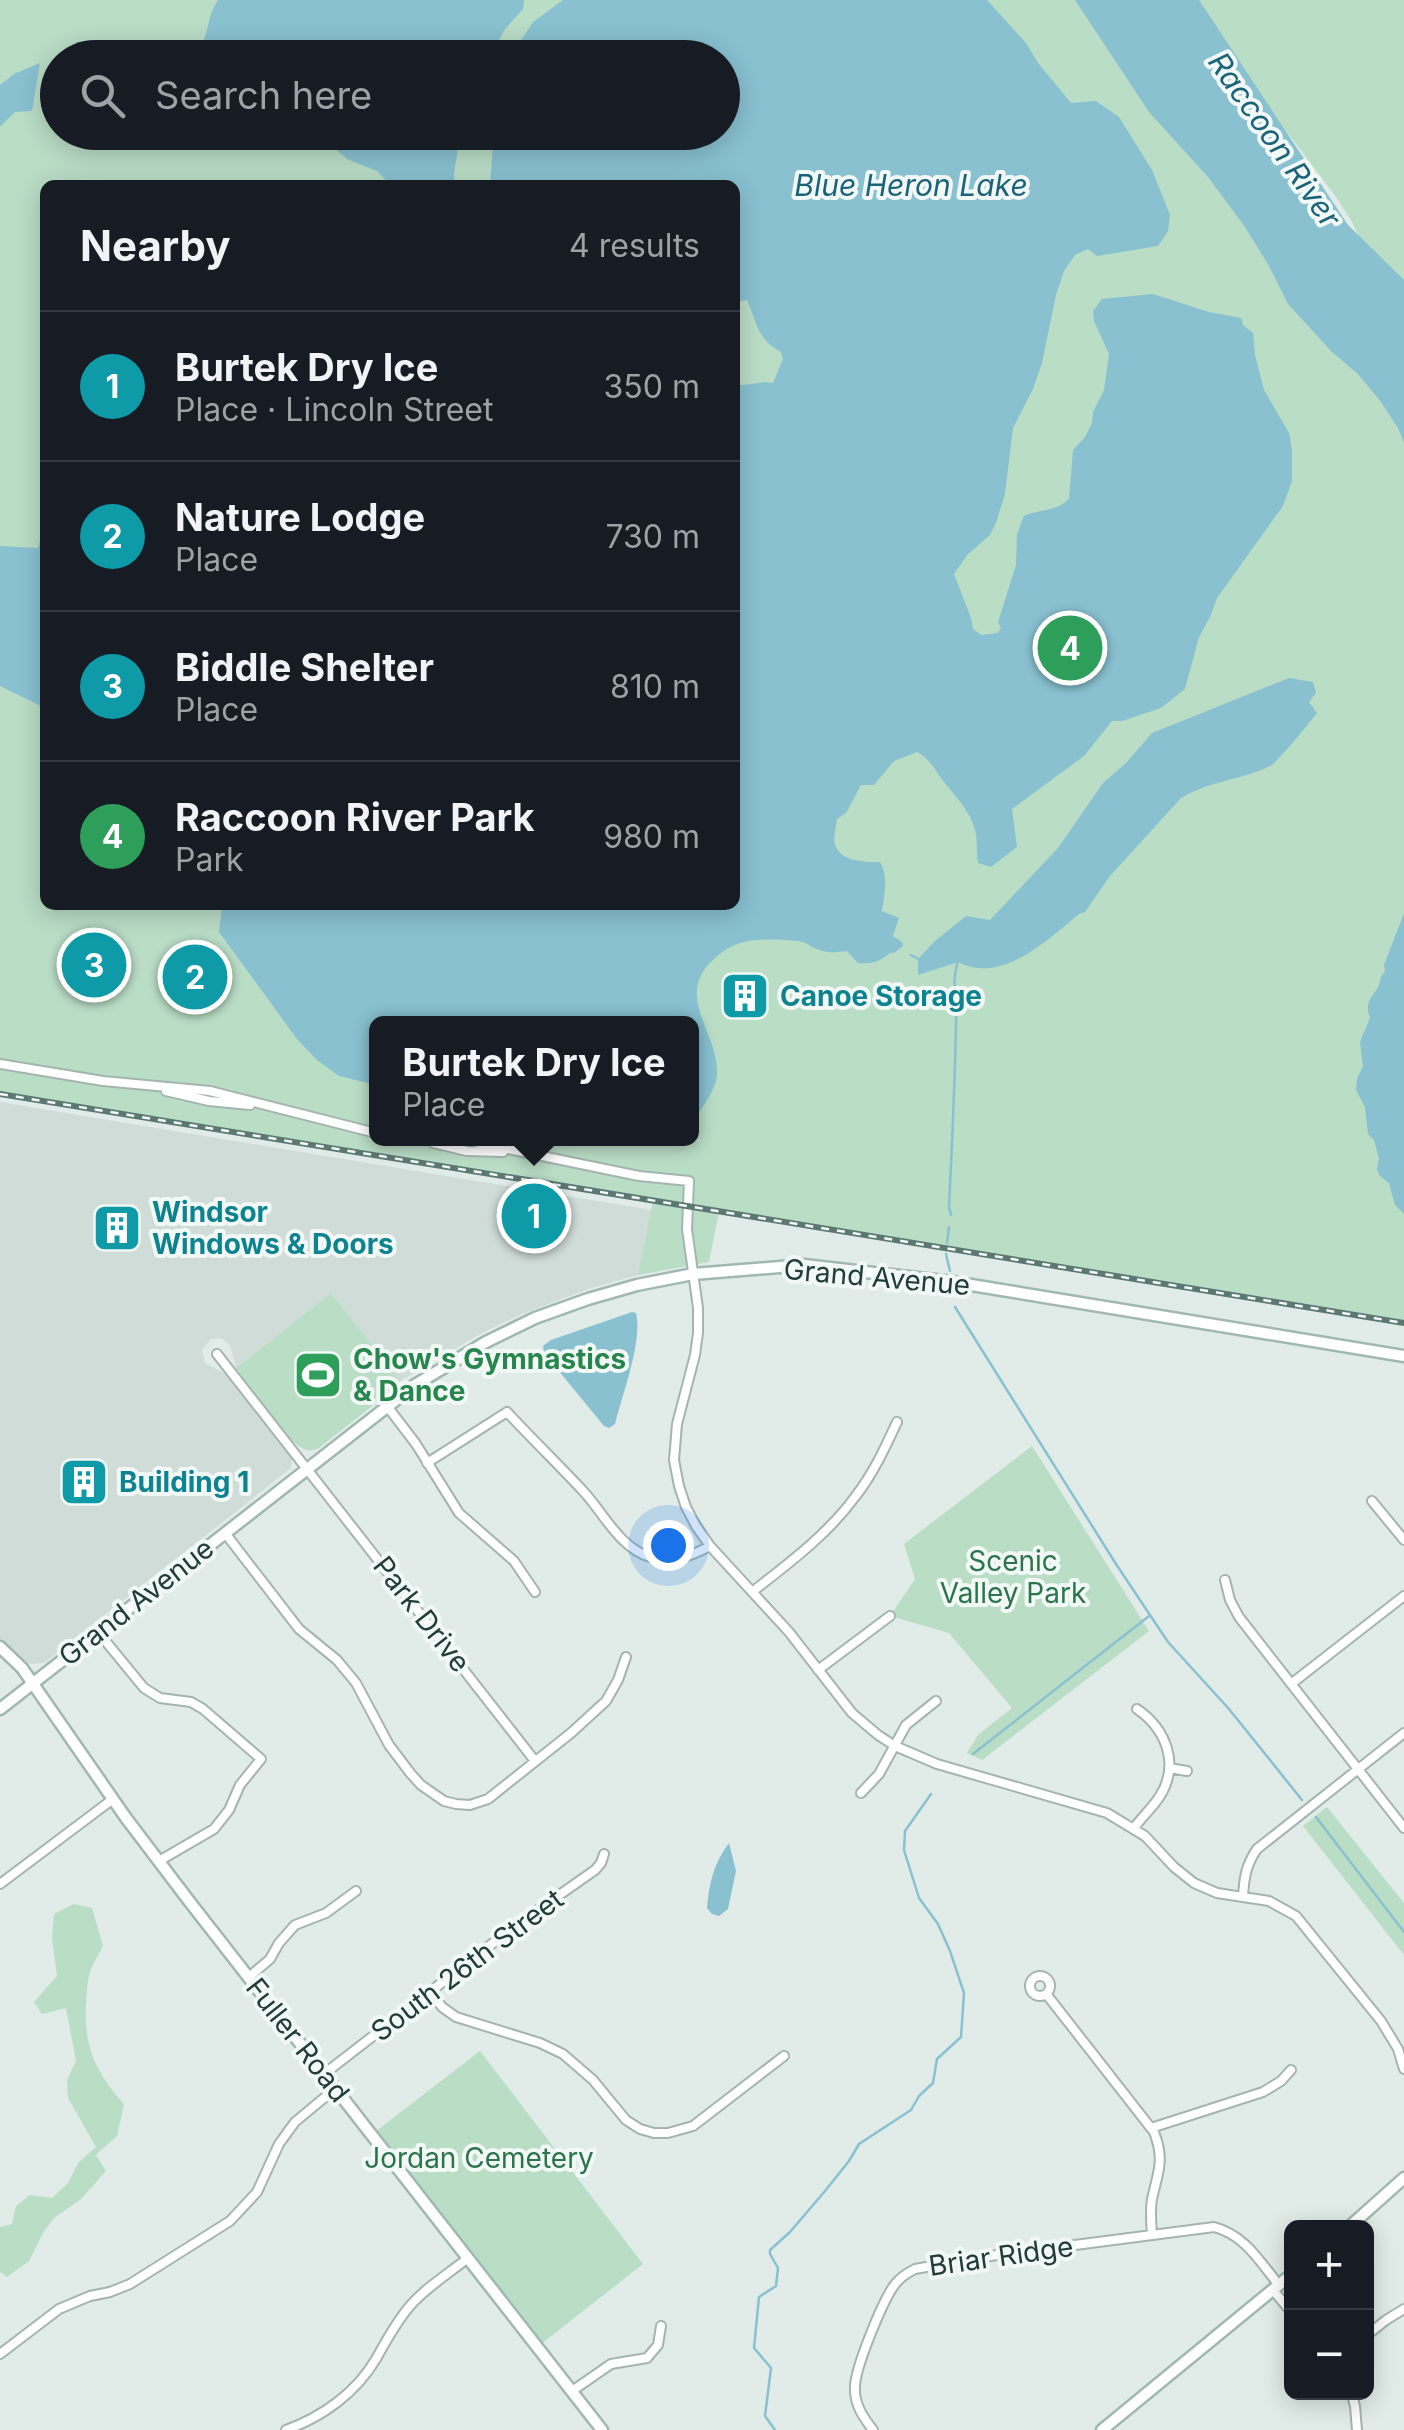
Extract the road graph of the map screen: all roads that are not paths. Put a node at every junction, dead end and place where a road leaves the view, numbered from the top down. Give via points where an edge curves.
1 (0, 1064) edge
2 (369, 1131) edge
3 (449, 1146) edge
4 (693, 1274) junction
5 (217, 1354) dead end
6 (1404, 1356) edge
7 (387, 1406) junction
8 (897, 1422) dead end
9 (427, 1463) junction
10 (308, 1468) junction
11 (1372, 1501) dead end
12 (225, 1533) junction
13 (1404, 1540) edge
14 (710, 1546) junction
15 (1225, 1580) dead end
16 (535, 1592) dead end
17 (752, 1592) junction
18 (1404, 1596) edge
19 (890, 1616) dead end
20 (98, 1632) junction
21 (0, 1646) edge
22 (626, 1657) dead end
23 (818, 1670) junction
24 (32, 1684) junction
25 (1292, 1684) junction
26 (936, 1701) dead end
27 (0, 1709) edge
28 (1137, 1709) dead end
29 (1404, 1732) edge
30 (896, 1746) junction
31 (534, 1761) junction
32 (1170, 1768) junction
33 (1357, 1769) junction
34 (1187, 1771) dead end
35 (861, 1793) dead end
36 (113, 1799) junction
37 (1134, 1828) junction
38 (1404, 1828) edge
39 (604, 1854) dead end
40 (159, 1860) junction
41 (0, 1884) edge
42 (356, 1891) dead end
43 (1243, 1897) junction
44 (249, 1977) junction
45 (430, 1990) junction
46 (1047, 1995) dead end
47 (784, 2056) dead end
48 (1404, 2069) edge
49 (1291, 2070) dead end
50 (324, 2074) junction
51 (336, 2088) junction
52 (1151, 2128) junction
53 (1404, 2178) edge
54 (1357, 2220) edge
55 (1152, 2234) junction
56 (468, 2258) junction
57 (1284, 2280) edge
58 (1276, 2287) junction
59 (1404, 2309) edge
60 (1290, 2310) edge
61 (660, 2326) dead end
62 (1374, 2330) edge
63 (0, 2354) edge
64 (572, 2391) junction
65 (1353, 2400) edge
66 (286, 2430) edge
67 (601, 2430) edge
68 (873, 2430) edge
69 (1102, 2430) edge
70 (1358, 2430) edge

1 - 2 street via 210,1091
3 - 4 street via 689,1181
4 - 6 main road, Grand Avenue via 804,1264
4 - 7 main road, Grand Avenue via 535,1318 452,1361
4 - 14 street via 698,1333 674,1460 686,1507
5 - 10 street, Park Drive
7 - 9 street
7 - 10 main road, Grand Avenue
8 - 17 street via 853,1501
9 - 14 street via 506,1412 634,1550 669,1560
9 - 16 street via 459,1513 514,1561
10 - 12 main road, Grand Avenue
10 - 31 street, Park Drive
11 - 13 street
12 - 20 main road, Grand Avenue
12 - 31 street via 299,1629 356,1682 389,1745 421,1785 444,1801 470,1805 488,1799
14 - 17 street
15 - 25 street via 1239,1617
17 - 23 street
18 - 25 street
19 - 23 street
20 - 24 main road, Grand Avenue
20 - 40 street via 144,1688 204,1708 262,1759 214,1829
21 - 24 main road, Fuller Road
22 - 31 street via 598,1710
23 - 30 street via 852,1712
24 - 27 main road, Grand Avenue
24 - 36 main road, Fuller Road
25 - 33 street
26 - 30 street via 913,1718
28 - 32 street via 1160,1731
29 - 33 street
30 - 35 street
30 - 37 street
32 - 34 street
32 - 37 street via 1162,1793
33 - 38 street
33 - 43 street via 1256,1848
36 - 40 main road, Fuller Road
36 - 41 street
37 - 43 street via 1194,1884
39 - 45 street, South 26th Street via 595,1870
40 - 44 main road, Fuller Road
42 - 44 street via 326,1914 295,1925
43 - 48 street via 1285,1908 1306,1925 1381,2020
44 - 50 main road, Fuller Road
45 - 47 street via 456,2018 563,2054 626,2120 654,2132 693,2126
45 - 50 street, South 26th Street
46 - 52 street
49 - 52 street via 1263,2092
50 - 51 main road, Fuller Road
51 - 56 main road, Fuller Road
51 - 63 street via 294,2122 257,2192 230,2220 130,2284 69,2303
52 - 55 street via 1161,2164
53 - 54 main road
55 - 58 street via 1229,2231
55 - 68 street, Briar Ridge via 927,2265 906,2274 890,2292 857,2370 856,2398
56 - 64 main road, Fuller Road
56 - 66 street via 408,2308 344,2396
57 - 58 main road
58 - 60 street
58 - 69 main road
59 - 62 street
61 - 64 street via 653,2354 611,2364
64 - 67 main road, Fuller Road
65 - 70 street

